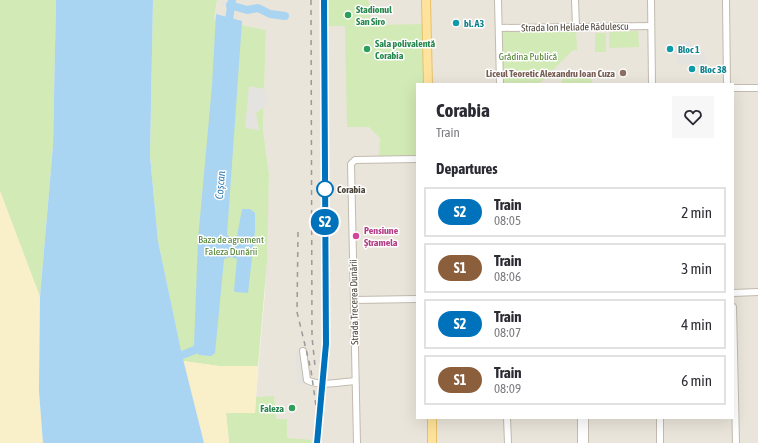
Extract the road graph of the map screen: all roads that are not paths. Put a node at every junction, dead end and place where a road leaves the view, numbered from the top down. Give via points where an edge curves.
1 (426, 0) edge
2 (498, 0) edge
3 (576, 0) edge
4 (650, 0) edge
5 (726, 0) edge
6 (651, 26) junction
7 (576, 27) junction
8 (499, 28) junction
9 (428, 83) edge
10 (500, 83) edge
11 (652, 83) edge
12 (727, 83) edge
13 (734, 88) edge
14 (758, 88) edge
15 (416, 159) edge
16 (758, 292) edge
17 (734, 293) edge
18 (416, 299) edge
19 (355, 300) junction
20 (303, 351) dead end
21 (734, 352) edge
22 (355, 381) junction
23 (432, 419) edge
24 (507, 419) edge
25 (580, 419) edge
26 (585, 419) edge
27 (660, 419) edge
28 (357, 443) edge
29 (432, 443) edge
30 (508, 443) edge
31 (581, 443) edge
32 (585, 443) edge
33 (660, 443) edge
34 (736, 443) edge

1 - 9 main road
2 - 8 street
3 - 7 street
4 - 6 street
5 - 12 street
6 - 7 street, Strada Ion Heliade Rădulescu
6 - 11 street
7 - 8 street, Strada Ion Heliade Rădulescu
8 - 10 street
13 - 14 street
15 - 19 street, Strada Trecerea Dunării via 353,161
16 - 17 street
18 - 19 street
19 - 22 street, Strada Trecerea Dunării
20 - 22 street via 307,380 310,382
21 - 34 street
22 - 28 street, Strada Trecerea Dunării
23 - 29 main road
24 - 30 street
25 - 31 street
26 - 32 street
27 - 33 street

